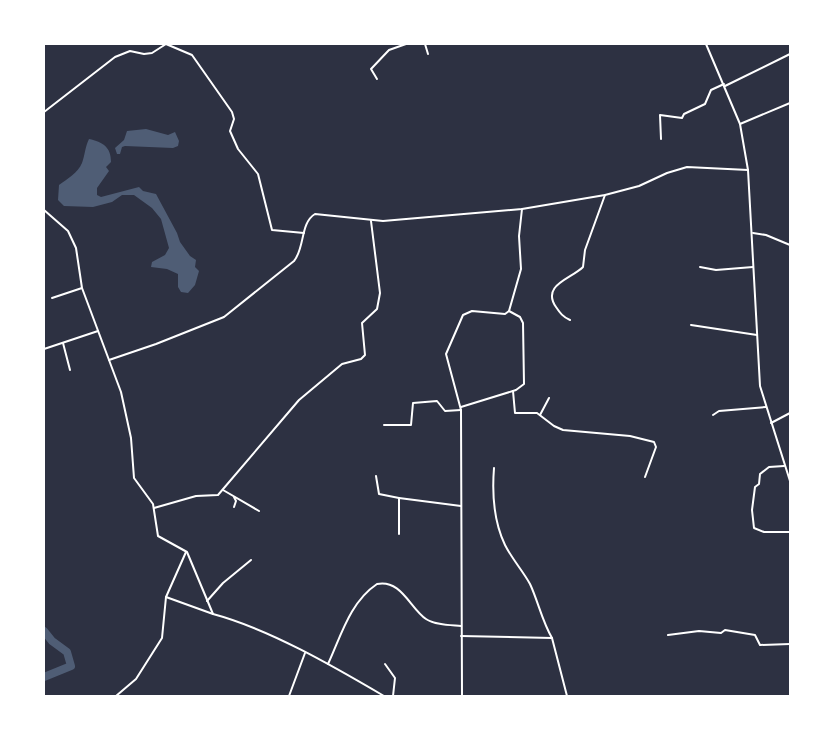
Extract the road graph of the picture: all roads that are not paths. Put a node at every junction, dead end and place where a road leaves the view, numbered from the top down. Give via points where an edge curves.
1 (166, 44) edge
2 (406, 44) edge
3 (425, 44) edge
4 (706, 44) edge
5 (428, 54) dead end
6 (790, 54) edge
7 (376, 79) dead end
8 (724, 85) junction
9 (790, 103) edge
10 (44, 112) edge
11 (740, 124) junction
12 (661, 139) dead end
13 (748, 170) junction
14 (605, 196) junction
15 (522, 209) junction
16 (44, 210) edge
17 (371, 221) junction
18 (304, 233) junction
19 (753, 233) junction
20 (790, 246) edge
21 (700, 267) dead end
22 (753, 267) junction
23 (82, 288) junction
24 (52, 298) dead end
25 (509, 311) junction
26 (570, 320) dead end
27 (691, 325) dead end
28 (98, 331) junction
29 (757, 335) junction
30 (63, 343) junction
31 (44, 349) edge
32 (108, 360) junction
33 (70, 370) dead end
34 (512, 391) junction
35 (549, 398) dead end
36 (766, 407) junction
37 (461, 409) junction
38 (790, 413) edge
39 (540, 415) junction
40 (713, 415) dead end
41 (771, 424) junction
42 (384, 425) dead end
43 (784, 466) junction
44 (494, 468) dead end
45 (376, 476) dead end
46 (645, 477) dead end
47 (790, 481) edge
48 (222, 490) junction
49 (234, 497) junction
50 (399, 498) junction
51 (461, 506) junction
52 (234, 507) dead end
53 (154, 508) junction
54 (259, 511) dead end
55 (790, 532) edge
56 (399, 534) dead end
57 (187, 552) junction
58 (251, 560) dead end
59 (166, 596) junction
60 (207, 601) junction
61 (213, 614) junction
62 (461, 626) junction
63 (668, 635) dead end
64 (461, 636) junction
65 (552, 638) junction
66 (790, 644) edge
67 (305, 653) junction
68 (328, 664) junction
69 (385, 664) dead end
70 (116, 696) edge
71 (289, 696) edge
72 (384, 696) edge
73 (393, 696) edge
74 (462, 696) edge
75 (567, 696) edge

1 - 10 street via 152,53 130,51 116,57
1 - 18 street via 192,55 232,112 234,119 230,131 238,149 258,174 272,230
2 - 7 street via 384,53 371,70
3 - 5 street
4 - 8 street
6 - 8 street
8 - 11 street
8 - 12 street via 711,90 705,104 682,118 660,115
9 - 11 street
11 - 13 street
13 - 14 street via 687,167
13 - 19 street
14 - 15 street
14 - 26 street via 585,250 583,267 560,282 552,295 563,316
15 - 17 street
15 - 25 street via 518,236 521,269
16 - 23 street via 68,231 76,248
17 - 18 street via 315,214 308,220
17 - 48 street via 380,293 377,309 362,323 364,355 361,359 342,364 302,396
18 - 32 street via 294,261 228,315
19 - 20 street
19 - 22 street
21 - 22 street via 716,270
22 - 29 street
23 - 24 street
23 - 28 street
25 - 34 street via 520,317 523,327 524,383
25 - 37 street via 505,314 472,312 459,320 446,354
27 - 29 street
28 - 30 street
28 - 32 street
29 - 36 street via 760,386
30 - 31 street
30 - 33 street
32 - 53 street via 121,392 132,438 134,478
34 - 37 street
34 - 39 street via 515,414
35 - 39 street
36 - 40 street
36 - 41 street
37 - 42 street via 445,411 437,401 413,403 412,424
37 - 51 street
38 - 41 street
39 - 46 street via 564,430 652,440 656,447
41 - 43 street
43 - 47 street
43 - 55 street via 769,468 760,474 753,498 754,528 764,532
44 - 65 street via 498,526 505,545 530,585
45 - 50 street via 379,494
48 - 49 street
48 - 53 street via 216,496 196,496
49 - 52 street
49 - 54 street
50 - 51 street
50 - 56 street
51 - 62 street
53 - 57 street via 158,536
57 - 59 street
57 - 60 street
58 - 60 street
59 - 61 street
59 - 70 street via 162,638 136,679
60 - 61 street
61 - 67 street via 239,622
62 - 64 street
62 - 68 street via 427,620 404,594 386,584 377,584 352,611
63 - 66 street via 700,631 721,633 725,630 754,634 760,645
64 - 65 street
64 - 74 street
65 - 75 street
67 - 68 street
67 - 71 street
68 - 72 street
69 - 73 street via 396,679

